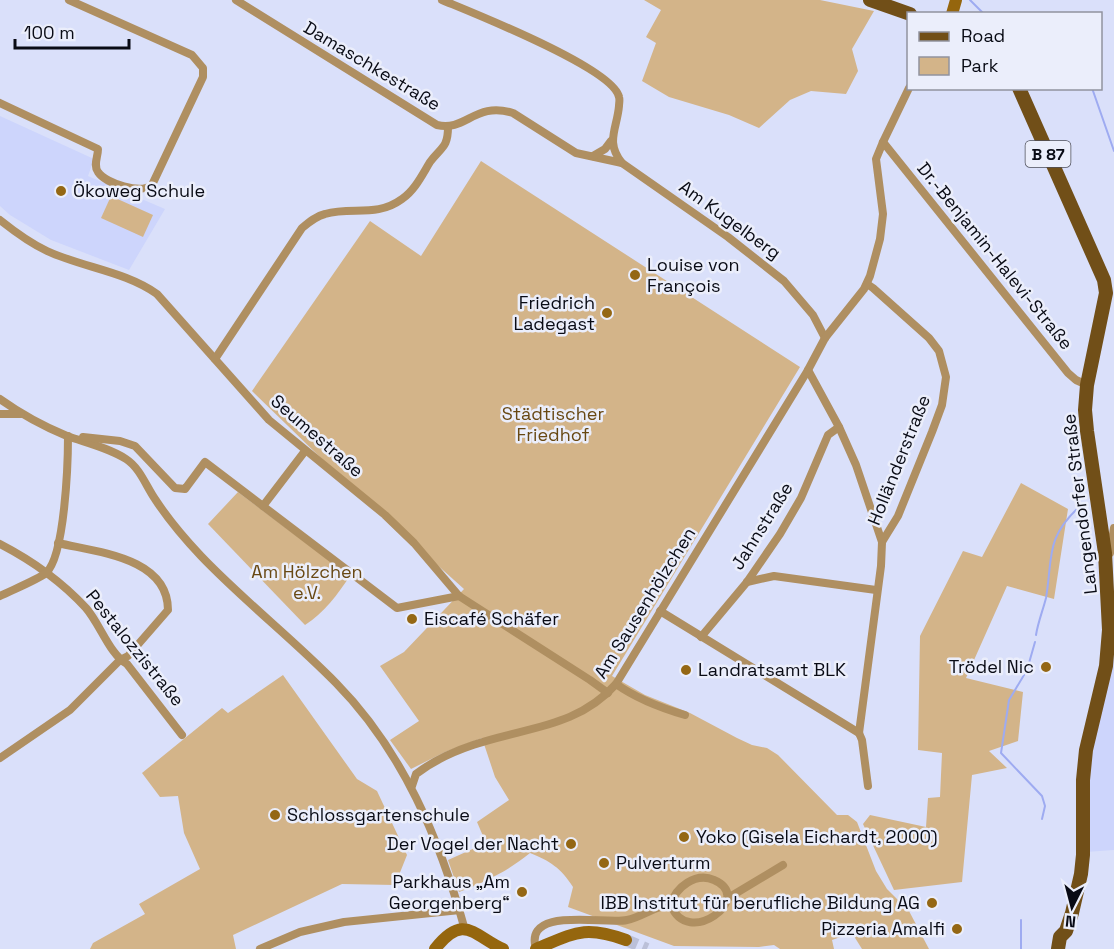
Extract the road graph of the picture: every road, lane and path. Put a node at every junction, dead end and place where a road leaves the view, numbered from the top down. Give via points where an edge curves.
1 (69, 0) edge
2 (236, 0) edge
3 (442, 0) edge
4 (870, 0) edge
5 (907, 13) edge
6 (908, 90) edge
7 (1020, 90) edge
8 (0, 104) edge
9 (448, 126) junction
10 (611, 141) junction
11 (882, 142) junction
12 (594, 156) junction
13 (622, 163) junction
14 (0, 220) edge
15 (867, 284) junction
16 (825, 338) junction
17 (215, 359) junction
18 (808, 370) junction
19 (1087, 385) junction
20 (0, 399) edge
21 (0, 414) edge
22 (21, 414) junction
23 (839, 427) junction
24 (68, 436) junction
25 (305, 451) junction
26 (262, 506) junction
27 (1114, 528) edge
28 (882, 542) junction
29 (58, 543) junction
30 (0, 544) edge
31 (1105, 553) junction
32 (47, 573) junction
33 (747, 582) junction
34 (876, 590) junction
35 (0, 596) edge
36 (459, 596) junction
37 (660, 610) junction
38 (700, 637) junction
39 (120, 660) junction
40 (616, 684) junction
41 (608, 693) junction
42 (685, 715) dead end
43 (859, 733) junction
44 (182, 735) dead end
45 (0, 758) edge
46 (412, 786) junction
47 (868, 786) dead end
48 (783, 865) dead end
49 (728, 898) junction
50 (671, 905) junction
51 (460, 910) junction
52 (465, 930) junction
53 (1066, 930) junction
54 (626, 940) tunnel mouth
55 (260, 949) edge
56 (435, 949) edge
57 (503, 949) edge
58 (536, 949) edge
59 (1058, 949) edge
60 (1067, 949) edge

1 - 8 street via 192,55 203,68 203,77 152,185 142,189 103,178 96,170 98,149
2 - 9 street, Damaschkestraße via 412,111 437,125
3 - 10 street via 598,73 619,96
4 - 5 main road
6 - 11 street
7 - 19 main road, Langendorfer Straße / B 87 via 1106,286
9 - 12 street, Damaschkestraße via 482,111 504,110 576,153
9 - 17 street via 444,147 403,199 385,209 326,213 302,228
10 - 12 street
10 - 13 street
11 - 15 street via 876,159 883,214
11 - 19 street, Dr.-Benjamin-Halevi-Straße via 1068,373
12 - 13 street, Am Kugelberg
13 - 16 street, Am Kugelberg via 783,280 813,315
14 - 17 street, Seumestraße via 49,252 142,284 157,294
15 - 16 street, Am Sausenhölzchen
15 - 28 street, Holländerstraße via 929,338 939,351 946,377 942,405 932,432 898,516
16 - 18 street, Am Sausenhölzchen
17 - 25 street, Seumestraße via 269,420
18 - 23 street
18 - 37 street, Am Sausenhölzchen
19 - 31 main road, Langendorfer Straße / B 87 via 1087,431
20 - 22 street
21 - 22 street
22 - 24 street
23 - 28 street
23 - 33 street, Jahnstraße via 828,435 801,498
24 - 26 street via 135,446 176,488 184,489 205,462
24 - 29 street via 67,485
24 - 46 street via 128,459 174,526 201,556 337,684 382,740
25 - 26 street
25 - 36 street, Seumestraße via 385,515
26 - 36 street via 397,608
27 - 31 street via 1110,553
28 - 34 street, Holländerstraße
29 - 32 street
29 - 39 street via 125,558 145,568 163,588 168,610 128,656
30 - 32 street, Pestalozzistraße
31 - 53 main road, Langendorfer Straße / B 87 via 1109,612 1106,666 1086,750 1083,863
32 - 35 street
32 - 39 street, Pestalozzistraße via 86,609
33 - 34 street via 774,576
33 - 38 street, Jahnstraße
34 - 43 street, Holländerstraße
36 - 41 street, Seumestraße
37 - 38 street
37 - 40 street, Am Sausenhölzchen
38 - 43 street
39 - 44 street, Pestalozzistraße
39 - 45 street via 70,710
40 - 41 street, Am Sausenhölzchen
40 - 42 street
41 - 46 street, Am Sausenhölzchen via 569,718 446,755 416,774
43 - 47 street, Holländerstraße
46 - 51 street
48 - 49 street
49 - 50 street via 718,882 706,877 688,883 676,893
49 - 50 street via 721,915 690,927 677,920
50 - 58 street via 626,920 571,920 543,925 535,938
51 - 52 street
51 - 55 street via 344,922 300,932
52 - 56 main road via 448,935
52 - 57 main road via 478,933
53 - 59 main road, Langendorfer Straße / B 87
53 - 60 main road, Langendorfer Straße / B 87
54 - 58 main road via 588,931

